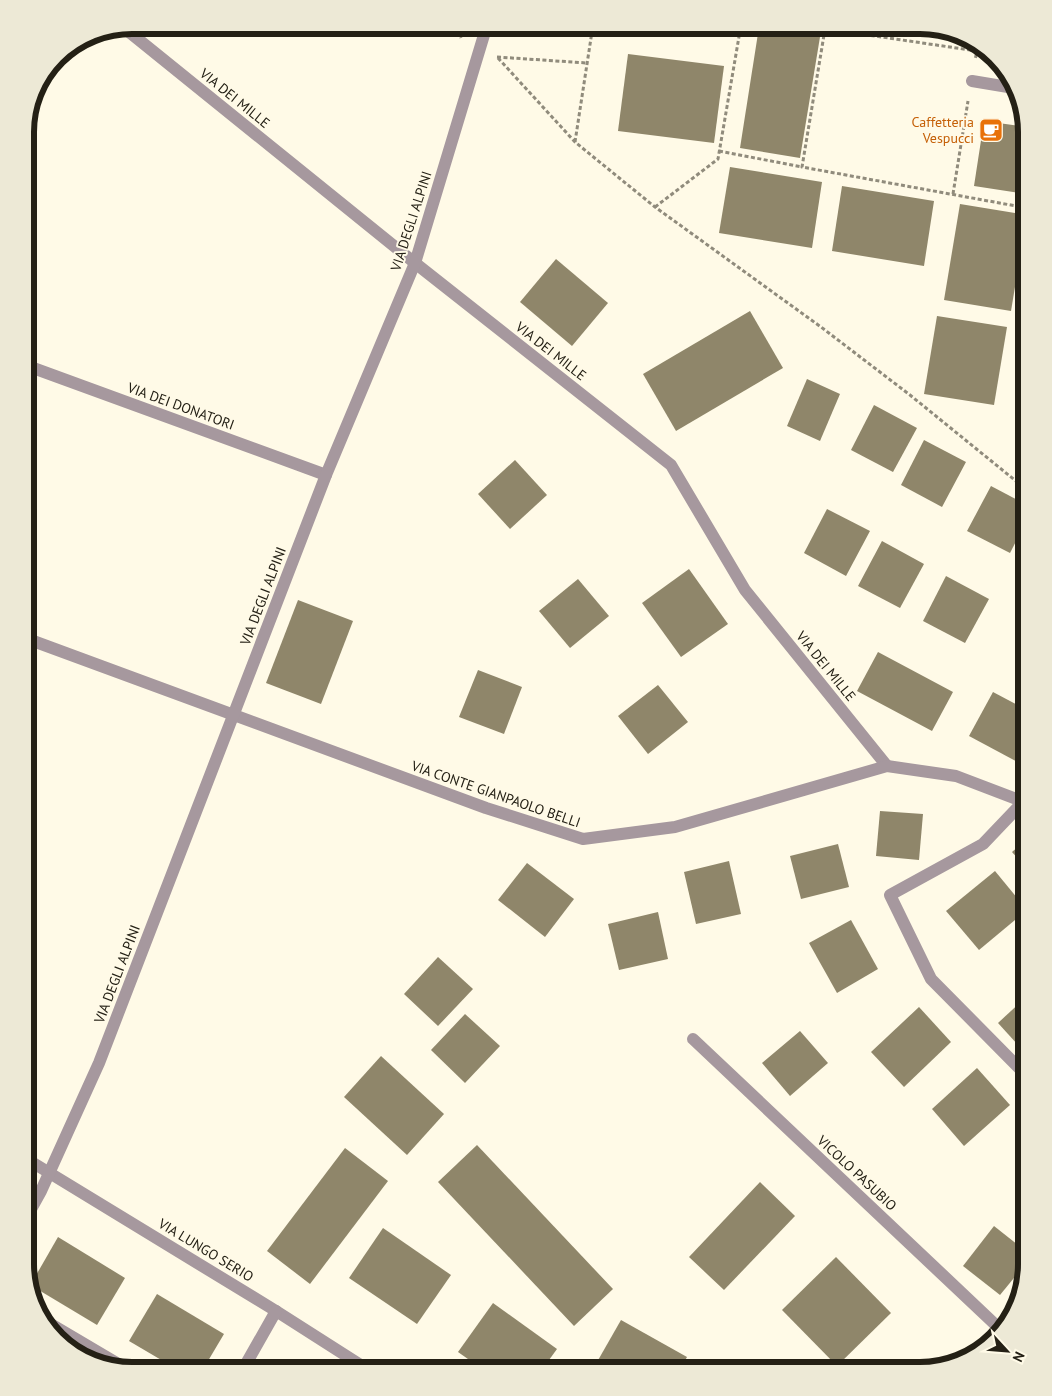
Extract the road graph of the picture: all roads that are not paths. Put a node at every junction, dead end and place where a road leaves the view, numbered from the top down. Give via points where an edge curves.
1 (132, 34) edge
2 (484, 34) edge
3 (972, 81) road end
4 (1007, 87) edge
5 (416, 263) junction
6 (34, 368) edge
7 (326, 475) junction
8 (34, 641) edge
9 (233, 715) junction
10 (887, 766) junction
11 (1018, 800) edge
12 (1018, 810) edge
13 (693, 1038) dead end
14 (1018, 1067) edge
15 (34, 1163) edge
16 (49, 1172) junction
17 (34, 1202) edge
18 (276, 1310) junction
19 (997, 1326) edge
20 (57, 1328) edge
21 (110, 1359) edge
22 (247, 1362) edge
23 (356, 1362) edge

1 - 5 street, VIA DEI MILLE
2 - 5 street, VIA DEGLI ALPINI
3 - 4 street
5 - 7 street, VIA DEGLI ALPINI
5 - 10 street, VIA DEI MILLE via 671,465 745,590
6 - 7 street, VIA DEI DONATORI
7 - 9 street, VIA DEGLI ALPINI
8 - 9 street, VIA CONTE GIANPAOLO BELLI
9 - 10 street, VIA CONTE GIANPAOLO BELLI via 486,808 582,839 675,827
9 - 16 street, VIA DEGLI ALPINI via 99,1064
10 - 11 street, VIA CONTE GIANPAOLO BELLI via 956,776
12 - 14 street via 983,844 890,896 931,979
13 - 19 street, VICOLO PASUBIO
15 - 16 street, VIA LUNGO SERIO
16 - 17 street, VIA DEGLI ALPINI
16 - 18 street, VIA LUNGO SERIO
18 - 22 street
18 - 23 street, VIA LUNGO SERIO
20 - 21 street

